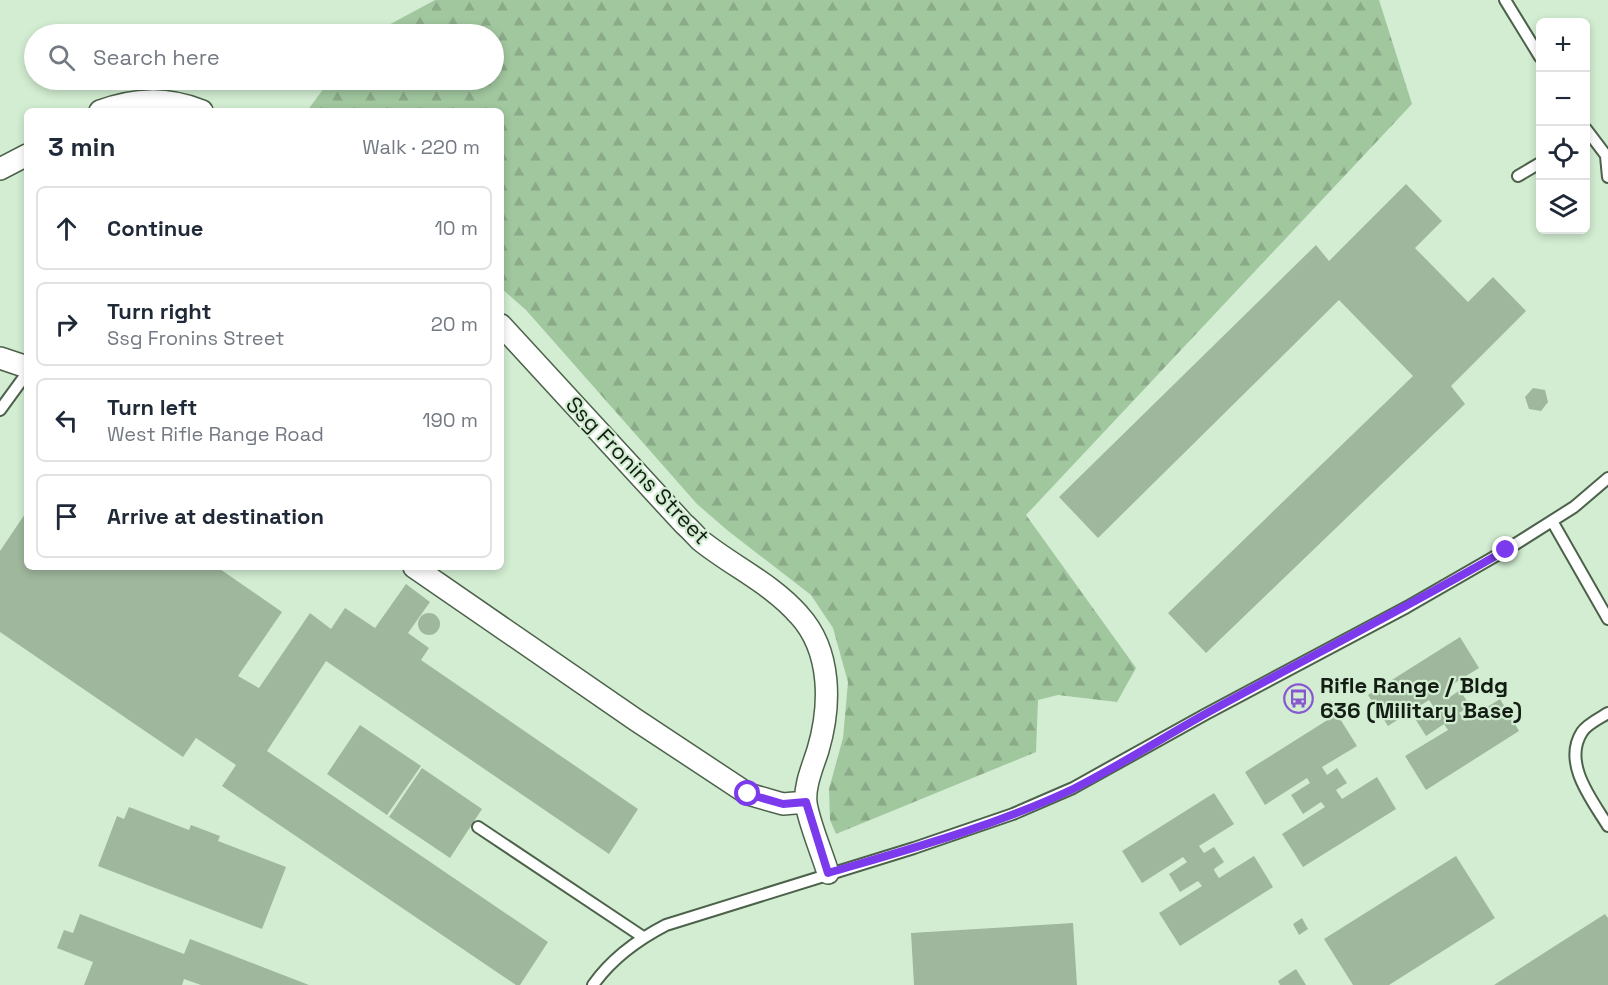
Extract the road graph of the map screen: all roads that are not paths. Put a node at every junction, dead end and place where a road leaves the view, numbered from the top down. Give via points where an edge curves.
1 (1505, 0) edge
2 (1536, 50) edge
3 (108, 108) edge
4 (194, 108) edge
5 (1590, 137) edge
6 (24, 157) edge
7 (1607, 157) edge
8 (1536, 165) edge
9 (0, 169) edge
10 (1518, 176) dead end
11 (1608, 177) edge
12 (504, 328) edge
13 (0, 358) edge
14 (24, 366) edge
15 (24, 377) edge
16 (0, 410) edge
17 (1608, 478) edge
18 (1552, 521) junction
19 (418, 570) edge
20 (1608, 619) edge
21 (1608, 713) edge
22 (806, 802) junction
23 (1608, 826) edge
24 (478, 827) dead end
25 (828, 873) junction
26 (643, 937) junction
27 (592, 985) edge

1 - 2 lane
3 - 4 street via 142,100 163,100
5 - 7 lane
6 - 9 street
7 - 11 lane
8 - 10 lane
12 - 22 street, Ssg Fronins Street via 684,524 768,586 800,616 813,636 827,694
13 - 14 street
15 - 16 lane
17 - 18 lane
18 - 20 lane
18 - 25 lane via 1407,607 1073,788 1013,814
19 - 22 street via 748,794 783,804
21 - 23 lane via 1581,732 1575,765 1581,783
22 - 25 street, Ssg Fronins Street
24 - 26 lane
25 - 26 lane via 666,925
26 - 27 lane via 622,952

